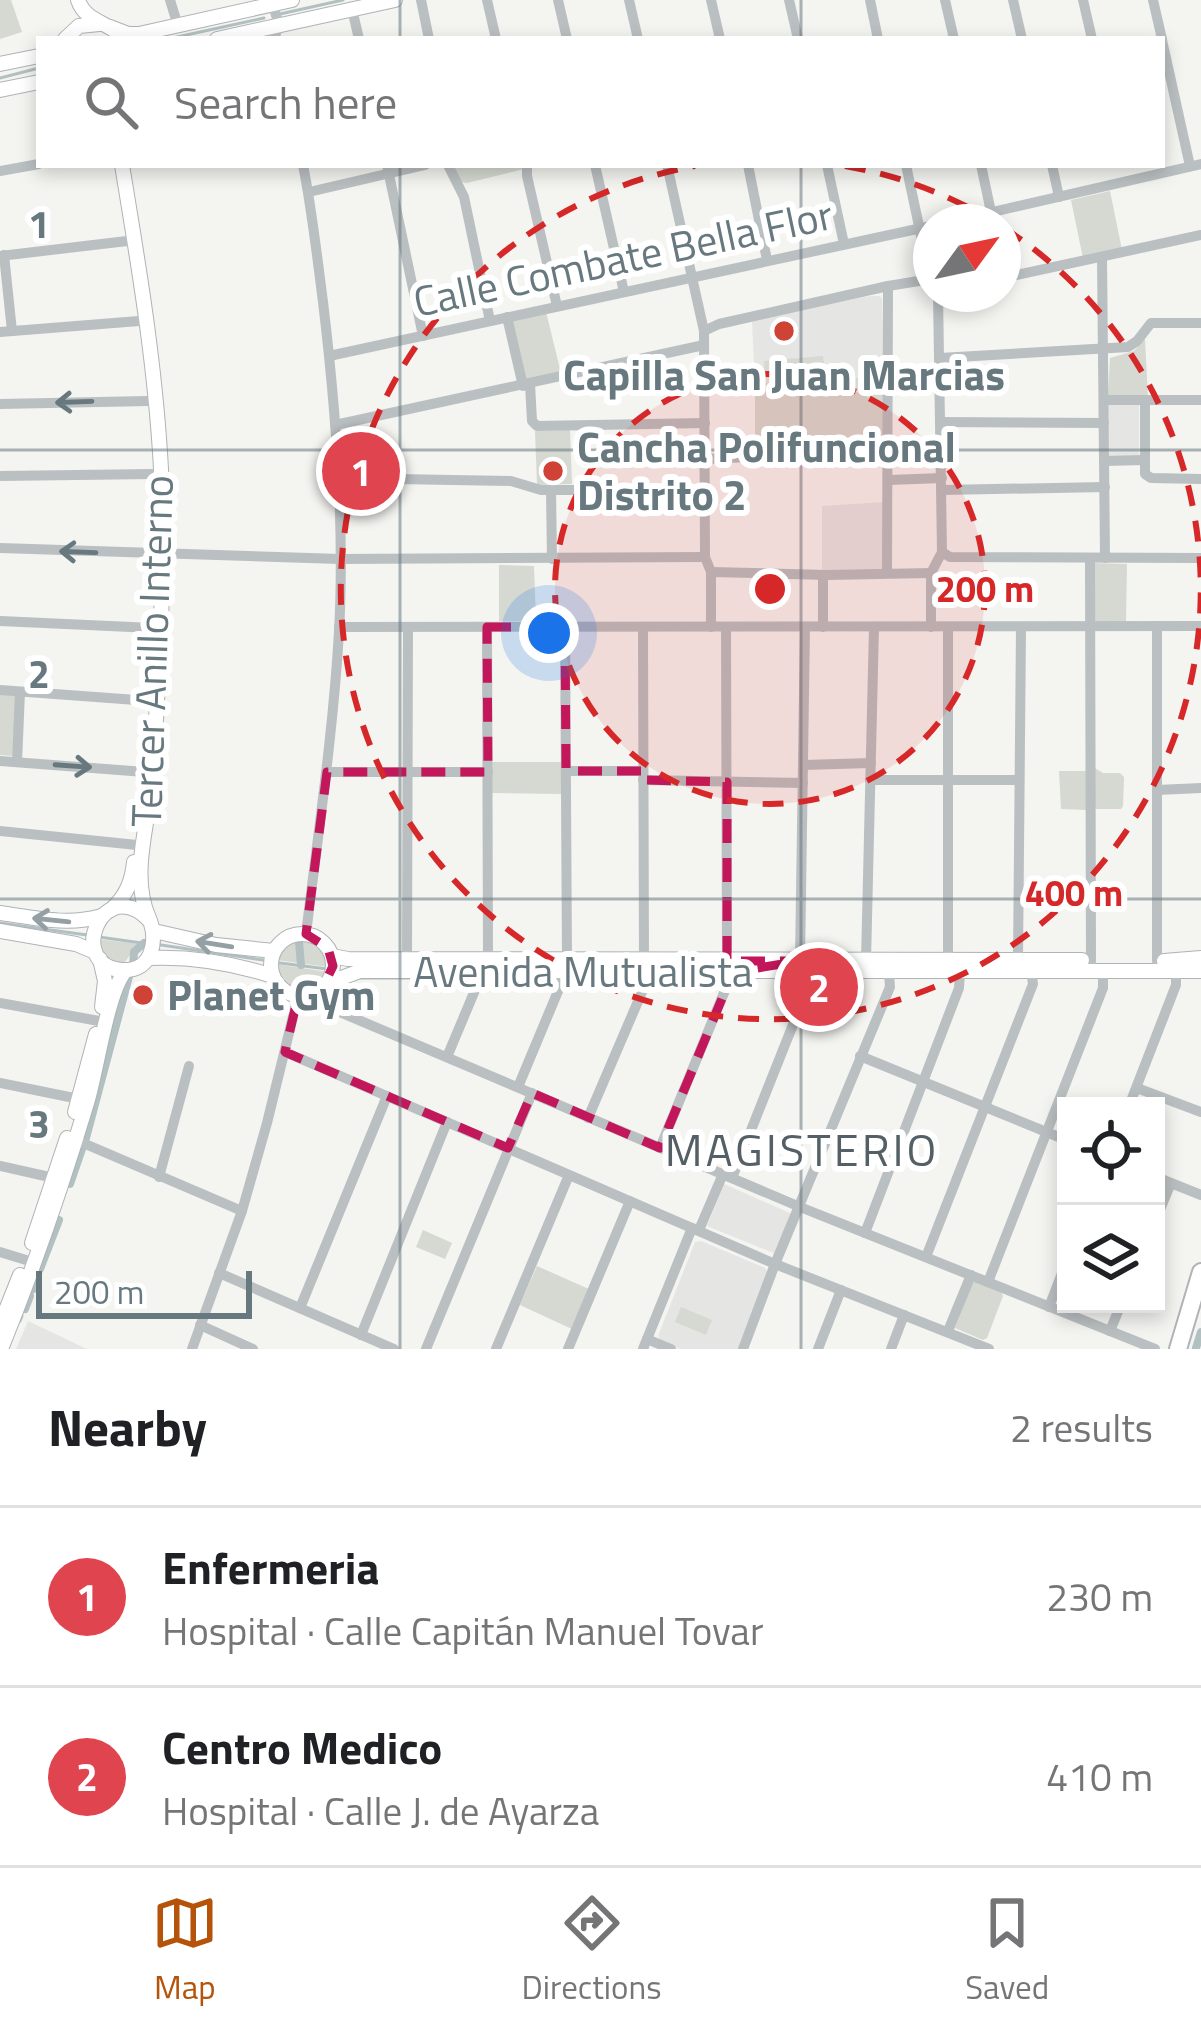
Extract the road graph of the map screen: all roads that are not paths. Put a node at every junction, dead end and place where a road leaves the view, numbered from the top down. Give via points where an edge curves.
1 (76, 0) edge
2 (170, 0) edge
3 (292, 0) edge
4 (395, 0) edge
5 (421, 0) edge
6 (487, 0) edge
7 (558, 0) edge
8 (628, 0) edge
9 (711, 0) edge
10 (789, 0) edge
11 (870, 0) edge
12 (945, 0) edge
13 (1013, 0) edge
14 (1083, 0) edge
15 (1153, 0) edge
16 (268, 2) edge
17 (352, 9) junction
18 (178, 26) junction
19 (275, 26) junction
20 (112, 30) edge
21 (67, 36) edge
22 (68, 36) edge
23 (230, 36) edge
24 (358, 36) edge
25 (428, 36) edge
26 (495, 36) edge
27 (566, 36) edge
28 (637, 36) edge
29 (719, 36) edge
30 (797, 36) edge
31 (877, 36) edge
32 (953, 36) edge
33 (1021, 36) edge
34 (1091, 36) edge
35 (1161, 36) edge
36 (1165, 50) edge
37 (36, 57) edge
38 (0, 64) edge
39 (36, 83) edge
40 (0, 90) edge
41 (36, 165) edge
42 (1195, 165) edge
43 (118, 168) edge
44 (119, 168) edge
45 (304, 168) edge
46 (450, 168) edge
47 (527, 168) edge
48 (596, 168) edge
49 (668, 168) edge
50 (749, 168) edge
51 (828, 168) edge
52 (907, 168) edge
53 (982, 168) edge
54 (1053, 168) edge
55 (1121, 168) edge
56 (388, 170) edge
57 (0, 171) edge
58 (1124, 182) junction
59 (309, 192) junction
60 (1059, 196) junction
61 (918, 204) edge
62 (989, 204) edge
63 (1021, 205) edge
64 (913, 230) edge
65 (1201, 235) edge
66 (128, 242) junction
67 (844, 244) junction
68 (2, 256) edge
69 (1102, 257) junction
70 (767, 260) junction
71 (1021, 274) edge
72 (693, 276) junction
73 (913, 282) edge
74 (888, 286) junction
75 (624, 292) junction
76 (557, 306) junction
77 (939, 312) edge
78 (507, 317) junction
79 (139, 321) junction
80 (490, 321) junction
81 (1201, 323) edge
82 (6, 332) edge
83 (423, 336) junction
84 (704, 338) junction
85 (1104, 348) junction
86 (329, 356) junction
87 (939, 365) junction
88 (889, 376) junction
89 (526, 385) junction
90 (1105, 400) junction
91 (1145, 400) junction
92 (1201, 400) edge
93 (148, 401) junction
94 (0, 404) edge
95 (940, 422) junction
96 (705, 423) junction
97 (1104, 423) junction
98 (335, 425) junction
99 (749, 457) dead end
100 (705, 459) junction
101 (1144, 460) junction
102 (1105, 461) junction
103 (153, 474) junction
104 (0, 476) edge
105 (338, 478) junction
106 (1201, 479) edge
107 (889, 481) junction
108 (942, 484) junction
109 (1105, 487) junction
110 (551, 490) junction
111 (705, 490) junction
112 (0, 548) edge
113 (942, 552) junction
114 (159, 555) junction
115 (705, 557) junction
116 (1090, 558) junction
117 (1105, 558) junction
118 (1201, 558) edge
119 (340, 559) junction
120 (552, 559) junction
121 (711, 572) junction
122 (887, 573) junction
123 (931, 573) junction
124 (823, 574) junction
125 (0, 621) edge
126 (1090, 626) junction
127 (1157, 626) junction
128 (1201, 626) edge
129 (339, 627) junction
130 (408, 627) junction
131 (487, 627) junction
132 (565, 627) junction
133 (643, 627) junction
134 (712, 627) junction
135 (726, 627) junction
136 (805, 627) junction
137 (823, 627) junction
138 (874, 627) junction
139 (931, 627) junction
140 (948, 627) junction
141 (1021, 627) junction
142 (153, 628) junction
143 (0, 691) edge
144 (20, 692) junction
145 (150, 701) junction
146 (0, 761) edge
147 (17, 762) junction
148 (871, 763) junction
149 (803, 765) junction
150 (566, 771) junction
151 (145, 772) junction
152 (327, 772) junction
153 (407, 772) junction
154 (488, 772) junction
155 (643, 776) junction
156 (870, 780) junction
157 (948, 780) junction
158 (1019, 780) junction
159 (727, 782) junction
160 (803, 783) junction
161 (1201, 788) edge
162 (1157, 790) junction
163 (0, 831) edge
164 (137, 845) junction
165 (106, 913) junction
166 (0, 914) edge
167 (152, 926) junction
168 (0, 931) edge
169 (306, 934) junction
170 (274, 951) junction
171 (98, 955) junction
172 (332, 956) junction
173 (149, 958) junction
174 (1201, 958) edge
175 (407, 959) junction
176 (1018, 960) junction
177 (866, 961) junction
178 (1157, 961) junction
179 (483, 965) junction
180 (564, 965) junction
181 (644, 965) junction
182 (1097, 965) junction
183 (727, 966) junction
184 (954, 966) junction
185 (804, 967) junction
186 (126, 970) junction
187 (1031, 970) junction
188 (1201, 971) edge
189 (890, 973) junction
190 (273, 976) junction
191 (1176, 977) junction
192 (328, 983) junction
193 (303, 996) junction
194 (0, 1003) edge
195 (99, 1021) junction
196 (92, 1048) junction
197 (285, 1052) junction
198 (860, 1056) junction
199 (447, 1057) junction
200 (189, 1066) dead end
201 (923, 1082) junction
202 (0, 1083) edge
203 (518, 1087) junction
204 (1137, 1088) junction
205 (532, 1093) junction
206 (387, 1096) junction
207 (1133, 1097) edge
208 (79, 1099) junction
209 (986, 1107) junction
210 (1201, 1112) edge
211 (589, 1118) junction
212 (447, 1122) junction
213 (1047, 1132) junction
214 (1057, 1136) edge
215 (76, 1140) junction
216 (508, 1148) junction
217 (660, 1148) junction
218 (0, 1166) edge
219 (569, 1174) junction
220 (727, 1176) junction
221 (159, 1177) junction
222 (1165, 1181) edge
223 (1171, 1183) junction
224 (55, 1185) junction
225 (1201, 1195) edge
226 (630, 1201) junction
227 (1162, 1205) edge
228 (800, 1207) junction
229 (242, 1210) junction
230 (696, 1229) junction
231 (865, 1233) junction
232 (0, 1252) edge
233 (926, 1257) junction
234 (26, 1260) junction
235 (775, 1264) junction
236 (1201, 1272) edge
237 (219, 1273) junction
238 (971, 1275) junction
239 (988, 1282) junction
240 (1057, 1286) edge
241 (841, 1290) junction
242 (1049, 1306) junction
243 (300, 1308) junction
244 (1117, 1313) edge
245 (904, 1315) junction
246 (200, 1325) junction
247 (4, 1328) edge
248 (948, 1331) junction
249 (1110, 1331) junction
250 (361, 1335) junction
251 (645, 1344) edge
252 (964, 1344) edge
253 (1180, 1348) edge
254 (2, 1349) edge
255 (192, 1349) edge
256 (253, 1349) edge
257 (394, 1349) edge
258 (426, 1349) edge
259 (496, 1349) edge
260 (568, 1349) edge
261 (671, 1349) edge
262 (743, 1349) edge
263 (818, 1349) edge
264 (891, 1349) edge
265 (989, 1349) edge
266 (1155, 1349) edge

1 - 20 main road
1 - 21 main road
2 - 18 street
3 - 16 main road
4 - 17 main road
5 - 25 street
6 - 26 street
7 - 27 street
8 - 28 street
9 - 29 street
10 - 30 street
11 - 31 street
12 - 32 street
13 - 33 street
14 - 34 street
15 - 35 street
16 - 18 main road
16 - 19 street
17 - 19 main road
17 - 24 street
18 - 20 main road
19 - 23 main road
20 - 22 main road via 87,23
36 - 42 street
37 - 38 main road
39 - 40 main road
41 - 57 street
42 - 58 street
43 - 66 main road, Tercer Anillo Interno
44 - 114 main road, Tercer Anillo Interno via 154,387
45 - 59 street
46 - 80 street via 464,197
47 - 76 street
48 - 75 street
49 - 72 street
50 - 70 street
51 - 67 street
52 - 61 street
53 - 62 street
54 - 60 street
55 - 58 street
56 - 59 street
56 - 83 street
58 - 60 street
59 - 86 street
60 - 63 street
64 - 67 street, Calle Combate Bella Flor
65 - 69 street
66 - 68 street
66 - 79 main road, Tercer Anillo Interno
67 - 70 street, Calle Combate Bella Flor
68 - 82 street
69 - 71 street
69 - 85 street
70 - 72 street, Calle Combate Bella Flor
72 - 75 street, Calle Combate Bella Flor
72 - 84 street
73 - 74 street
74 - 84 street via 719,324
74 - 88 street
75 - 76 street, Calle Combate Bella Flor
76 - 78 street, Calle Combate Bella Flor
77 - 87 street
78 - 80 street, Calle Combate Bella Flor
78 - 89 street
79 - 82 street
79 - 93 main road, Tercer Anillo Interno
80 - 83 street, Calle Combate Bella Flor
81 - 85 street via 1151,323 1133,345
83 - 86 street, Calle Combate Bella Flor
84 - 89 street
84 - 96 street
85 - 87 street
85 - 90 street
86 - 98 street
87 - 88 street
87 - 95 street
88 - 107 street
89 - 96 street via 537,426
89 - 98 street
90 - 91 street
90 - 97 street
91 - 92 street
91 - 101 street
93 -> 94 street
93 - 103 main road, Tercer Anillo Interno
95 - 97 street
95 - 108 street
96 - 100 street
97 - 102 street
98 - 105 street
99 - 100 street
100 - 111 street
101 - 102 street
101 - 106 street via 1150,478
102 - 109 street
103 - 104 street
103 - 114 main road, Tercer Anillo Interno
105 - 110 street via 511,481
105 - 119 street
107 - 108 street
107 - 122 street
108 - 109 street
108 - 113 street
109 - 117 street
110 - 111 street
110 - 120 street
111 - 115 street
114 -> 112 street
113 - 116 street
113 - 123 street
114 - 119 street
114 - 142 main road, Tercer Anillo Interno
114 - 167 main road, Tercer Anillo Interno via 162,632 141,878
115 - 120 street
115 - 121 street
116 - 117 street
116 - 126 street
117 - 118 street
119 - 120 street
119 - 129 street
121 - 124 street
121 - 134 street
122 - 123 street
122 - 124 street
123 - 139 street
124 - 137 street
125 - 142 street
126 - 127 street
126 - 141 street
126 - 182 street
127 - 128 street
127 - 162 street
129 - 130 street
129 - 152 street
130 - 131 street
130 - 153 street
131 - 132 street
131 - 154 street
132 - 133 street
132 - 150 street
133 - 134 street
133 - 155 street
134 - 135 street
135 - 136 street
135 - 159 street
136 - 137 street
136 - 149 street
137 - 138 street
138 - 139 street
138 - 148 street
139 - 140 street
140 - 141 street
140 - 157 street
141 - 158 street
142 - 145 main road, Tercer Anillo Interno
143 - 144 street
144 - 145 street
144 - 147 street
145 - 151 main road, Tercer Anillo Interno
146 - 147 street
147 -> 151 street
148 - 149 street
148 - 156 street
149 - 160 street
150 - 155 street
150 - 180 street
151 - 164 main road, Tercer Anillo Interno
152 - 153 street
152 - 169 street
153 - 154 street
153 - 175 street
154 - 179 street
155 - 159 street
155 - 181 street
156 - 157 street
156 - 177 street
157 - 158 street
157 - 184 street
158 - 176 street
159 - 160 street
159 - 183 street
160 - 185 street
161 - 162 street
162 - 178 street
163 - 164 street
164 - 165 main road, Tercer Anillo Interno via 129,885
165 -> 166 main road via 81,922
165 - 167 main road via 133,908
165 - 171 main road via 94,927
170 -> 167 main road
167 - 173 main road
168 - 171 main road
169 - 170 main road
169 - 172 main road
170 - 190 main road
171 - 186 main road
171 - 195 main road via 105,989
172 - 175 main road, Avenida Mutualista
172 - 192 main road
173 - 186 main road
173 - 190 main road via 239,965
174 - 178 main road, Avenida Mutualista
175 - 179 main road, Avenida Mutualista
176 - 182 main road, Avenida Mutualista
176 - 184 main road, Avenida Mutualista
177 - 184 main road, Avenida Mutualista
177 - 185 main road, Avenida Mutualista
178 - 182 main road, Avenida Mutualista
179 - 180 main road, Avenida Mutualista
179 - 192 main road, Avenida Mutualista via 360,971
179 - 199 street
180 - 181 main road, Avenida Mutualista
180 - 203 street
181 - 183 main road, Avenida Mutualista
181 - 211 street via 645,985
182 - 187 main road, Avenida Mutualista
182 - 191 main road, Avenida Mutualista
182 - 213 street via 1103,988
183 - 185 main road, Avenida Mutualista
183 - 185 main road, Avenida Mutualista via 765,973
183 - 217 street via 727,988
184 - 187 main road, Avenida Mutualista
184 - 189 main road, Avenida Mutualista
184 - 201 street via 959,988
185 - 189 main road, Avenida Mutualista
185 - 220 street via 806,992
186 - 215 main road
187 - 209 street via 1033,984
188 - 191 main road, Avenida Mutualista
189 - 198 street
190 - 193 main road
191 - 204 street
192 - 193 main road
193 - 197 street
193 - 199 street
194 - 195 street
195 - 196 main road
196 - 208 main road
196 - 215 main road
197 - 206 street
197 - 229 street
198 - 201 street
198 - 228 street
199 - 203 street
200 - 221 street
201 - 209 street
201 - 231 street
202 - 208 street
203 - 205 street
204 - 207 street
204 - 210 street
205 - 211 street
205 - 216 street
206 - 212 street
206 - 243 street
208 - 224 main road
209 - 213 street
209 - 233 street
211 - 217 street
212 - 216 street
212 - 250 street
213 - 214 street
213 - 239 street
215 - 221 street
215 - 224 main road
216 - 219 street
216 - 258 street
217 - 220 street
218 - 224 street
219 - 226 street
219 - 259 street
220 - 228 street
220 - 230 street
221 - 229 street
222 - 223 street
223 - 225 street
223 - 227 street
224 - 234 main road
224 - 247 main road
226 - 230 street
226 - 260 street
228 - 231 street
228 - 235 street
229 - 237 street
230 - 235 street
230 - 251 street
231 - 233 street
232 - 234 street
233 - 238 street
234 - 247 main road
234 - 247 main road
235 - 241 street
235 - 262 street
236 - 253 highway
237 - 243 street
237 - 246 street
238 - 239 street
238 - 248 street
239 - 242 street
240 - 242 street
241 - 245 street
241 - 263 street
242 - 249 street
243 - 250 street
244 - 249 street
245 - 248 street
245 - 264 street
246 - 255 street
246 - 256 street
247 - 254 main road
248 - 252 street
249 - 266 street
250 - 257 street
251 - 261 street
252 - 265 street

